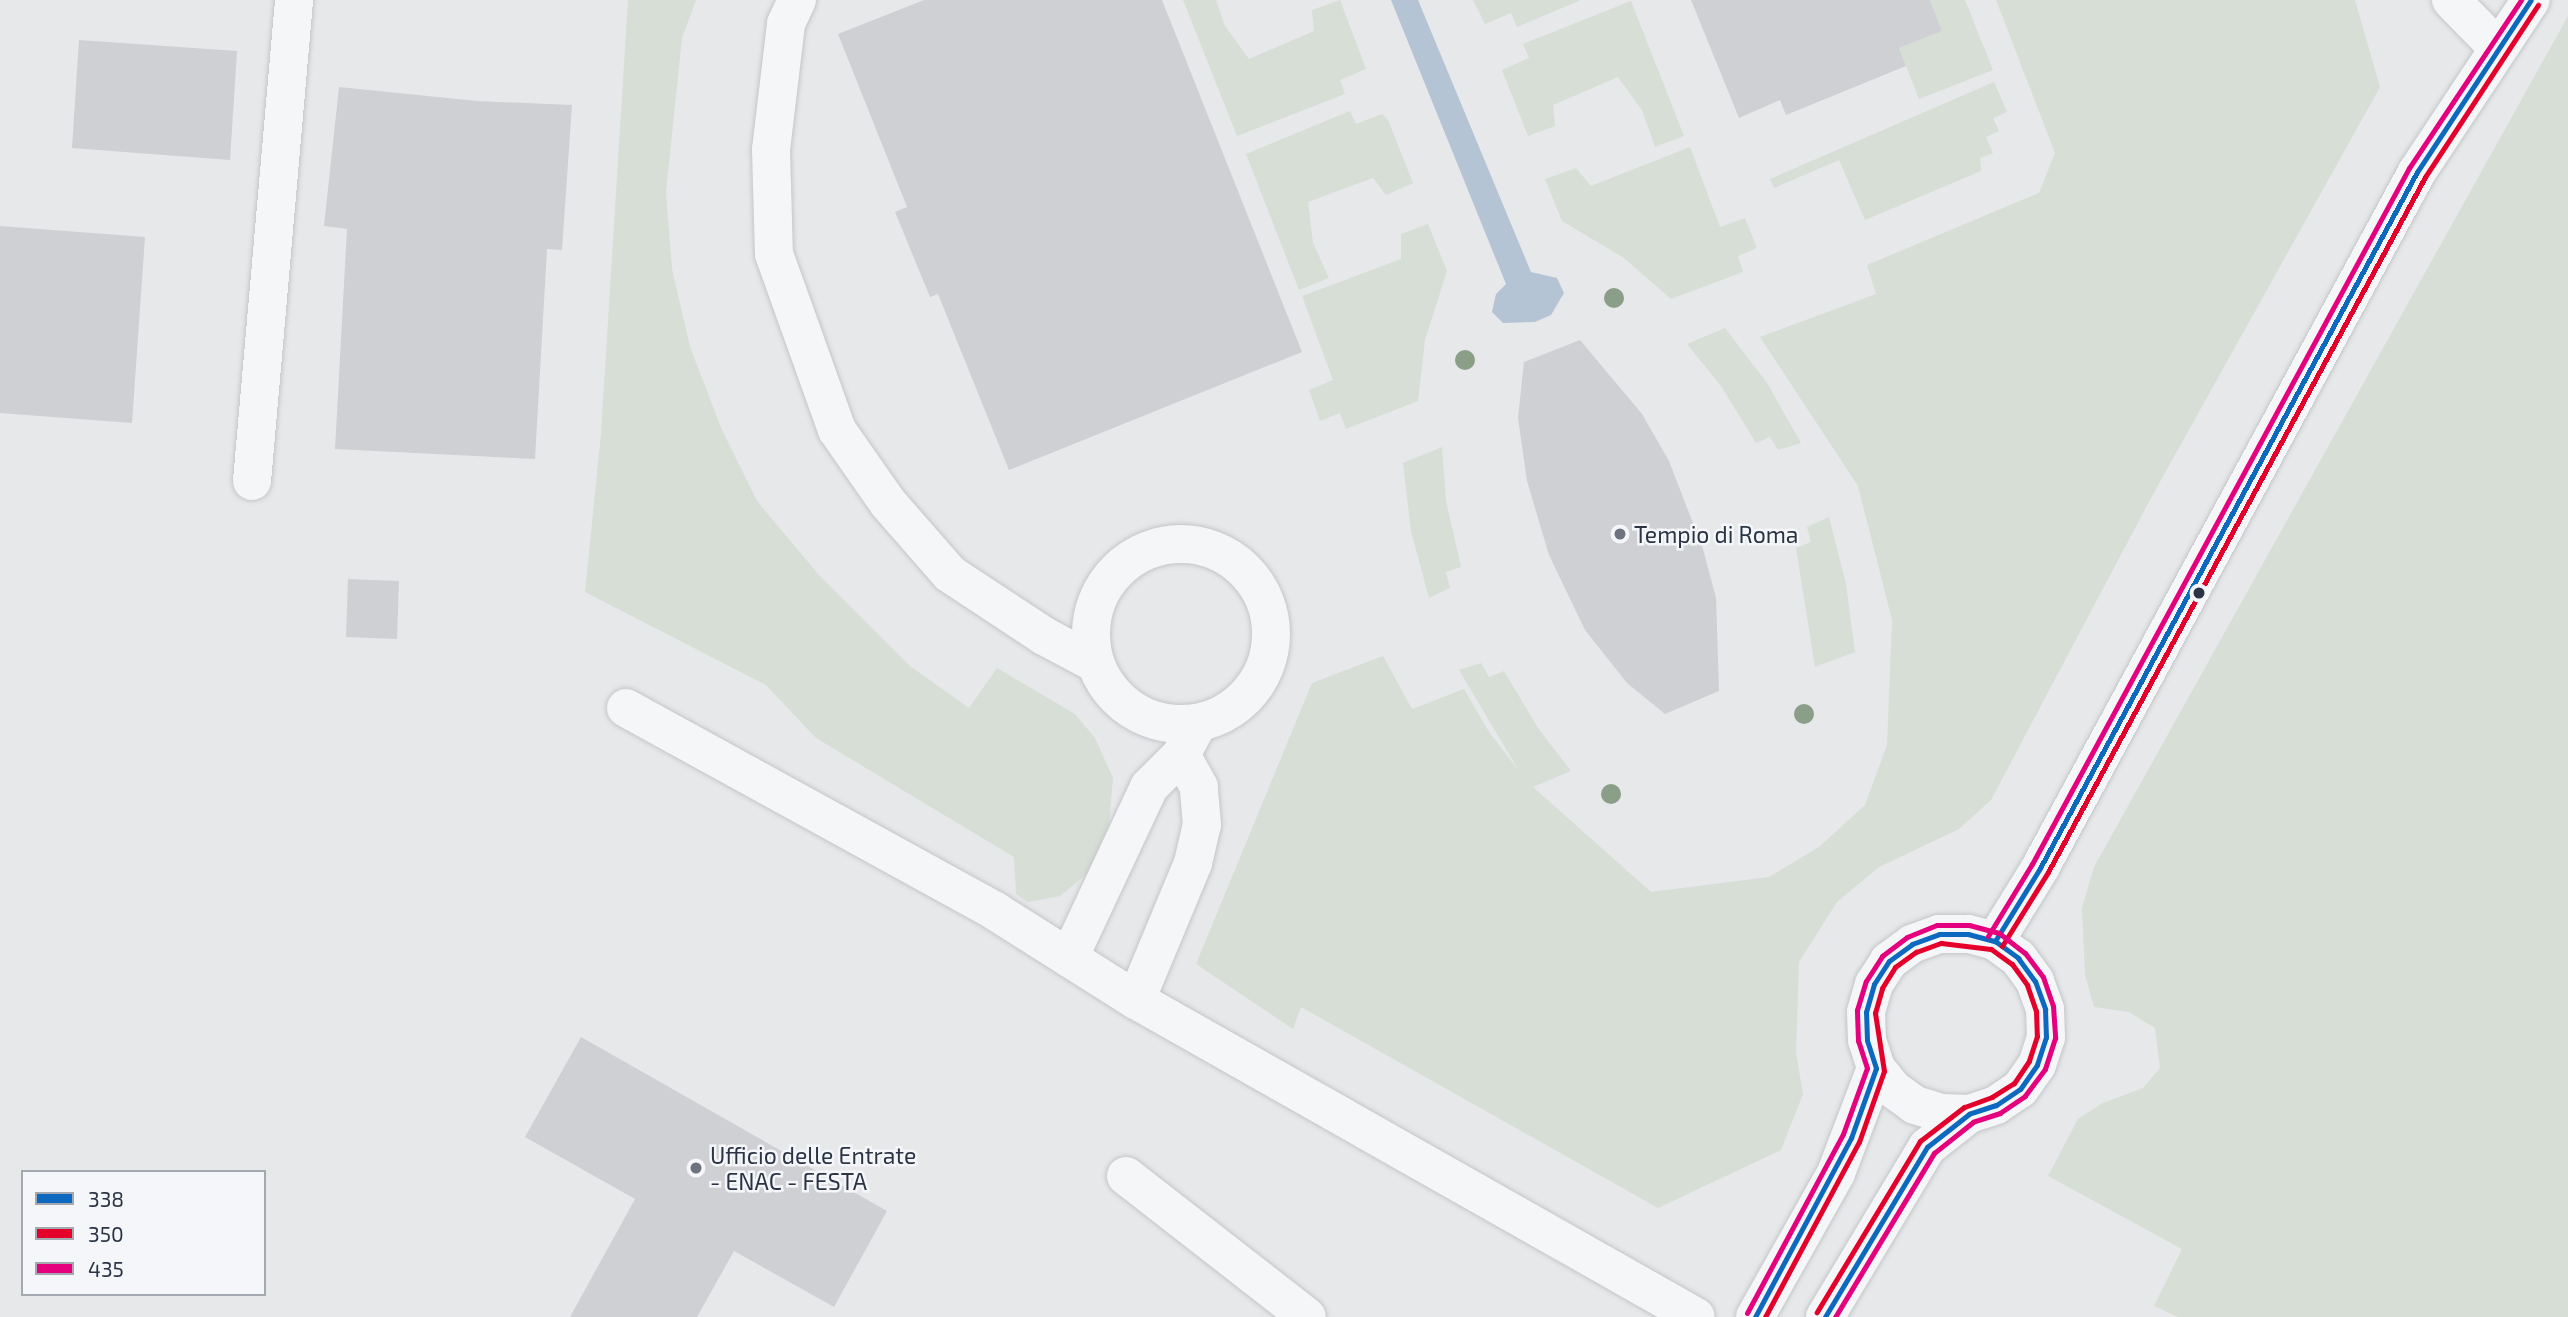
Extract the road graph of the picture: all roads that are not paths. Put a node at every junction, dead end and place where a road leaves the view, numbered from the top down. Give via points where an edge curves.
1 (294, 0) edge
2 (797, 0) edge
3 (2451, 0) edge
4 (2530, 0) edge
5 (2497, 47) junction
6 (252, 481) dead end
7 (1096, 663) junction
8 (626, 708) dead end
9 (1189, 739) junction
10 (1995, 941) junction
11 (1069, 958) junction
12 (1136, 1000) junction
13 (1876, 1068) junction
14 (1969, 1114) junction
15 (1126, 1177) dead end
16 (1307, 1317) edge
17 (1696, 1317) edge
18 (1755, 1317) edge
19 (1825, 1317) edge

1 - 6 street
2 - 7 street via 786,24 771,149 774,254 837,430 888,503 950,574 1044,636
3 - 5 street
4 - 5 street
5 - 10 street via 2417,172 2040,868
7 - 9 street via 1125,705
7 - 9 street via 1090,638 1093,612 1119,568 1140,554 1189,544 1215,551 1237,564 1266,606 1269,656 1243,700
8 - 11 street via 995,911
9 - 11 street via 1149,787
9 - 12 street via 1202,825 1193,863
10 - 13 street via 1968,934 1939,934 1912,944 1889,961 1874,984 1866,1012 1867,1041
10 - 14 street via 2018,958 2035,981 2045,1009 2046,1037 2036,1065 2020,1089 1996,1105
11 - 12 street
12 - 17 street
13 - 14 street via 1893,1089 1915,1105
13 - 18 street via 1836,1173
14 - 19 street via 1927,1147
15 - 16 street

